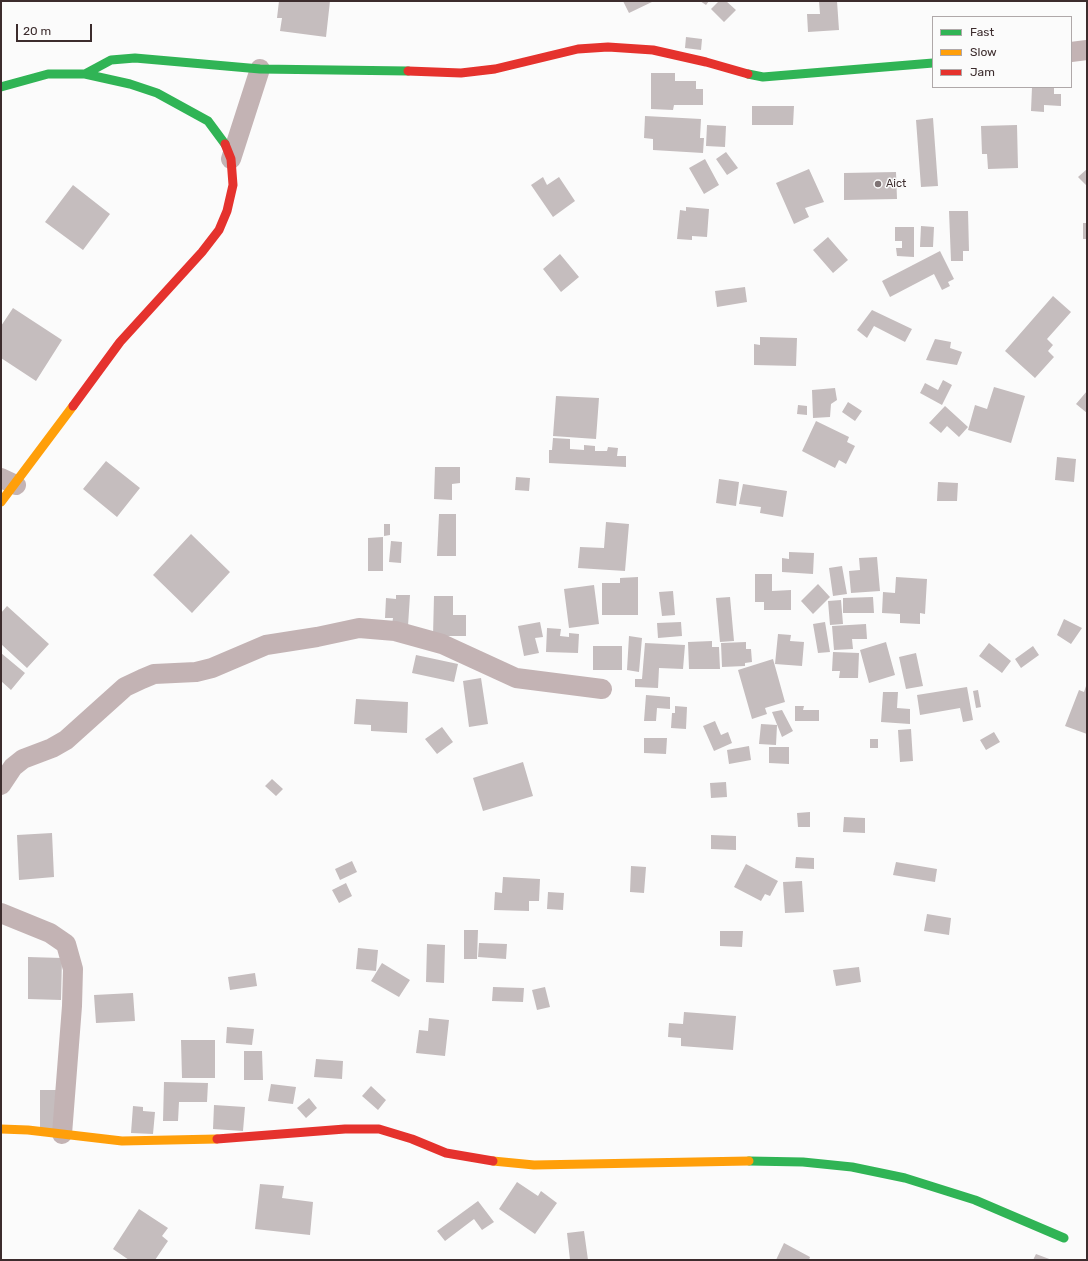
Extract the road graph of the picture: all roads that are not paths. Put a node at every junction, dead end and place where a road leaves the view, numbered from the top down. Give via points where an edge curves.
1 (1087, 50) edge
2 (1072, 52) edge
3 (932, 63) edge
4 (260, 69) junction
5 (86, 74) junction
6 (1, 87) edge
7 (231, 158) junction
8 (8, 481) edge
9 (1, 502) edge
10 (602, 689) dead end
11 (1, 785) edge
12 (1, 913) edge
13 (1, 1128) edge
14 (62, 1134) junction
15 (1064, 1238) dead end

1 - 2 street
3 - 4 street via 763,77 653,50 608,47 578,49 495,69 461,73 376,69
4 - 5 street via 135,58 111,60
4 - 7 street
5 - 6 street via 48,74
5 - 7 street via 157,93 187,108 208,121 224,141
7 - 8 street via 234,185 219,230 120,342
8 - 9 street
10 - 11 street via 516,678 442,644 395,631 359,628 266,645 212,668 196,672 154,674 142,679 125,687 66,740 22,759
12 - 14 street via 50,933 66,944 73,969
13 - 14 street
14 - 15 street via 122,1140 229,1139 345,1128 379,1129 446,1153 534,1165 720,1161 803,1162 852,1167 905,1178 975,1200

